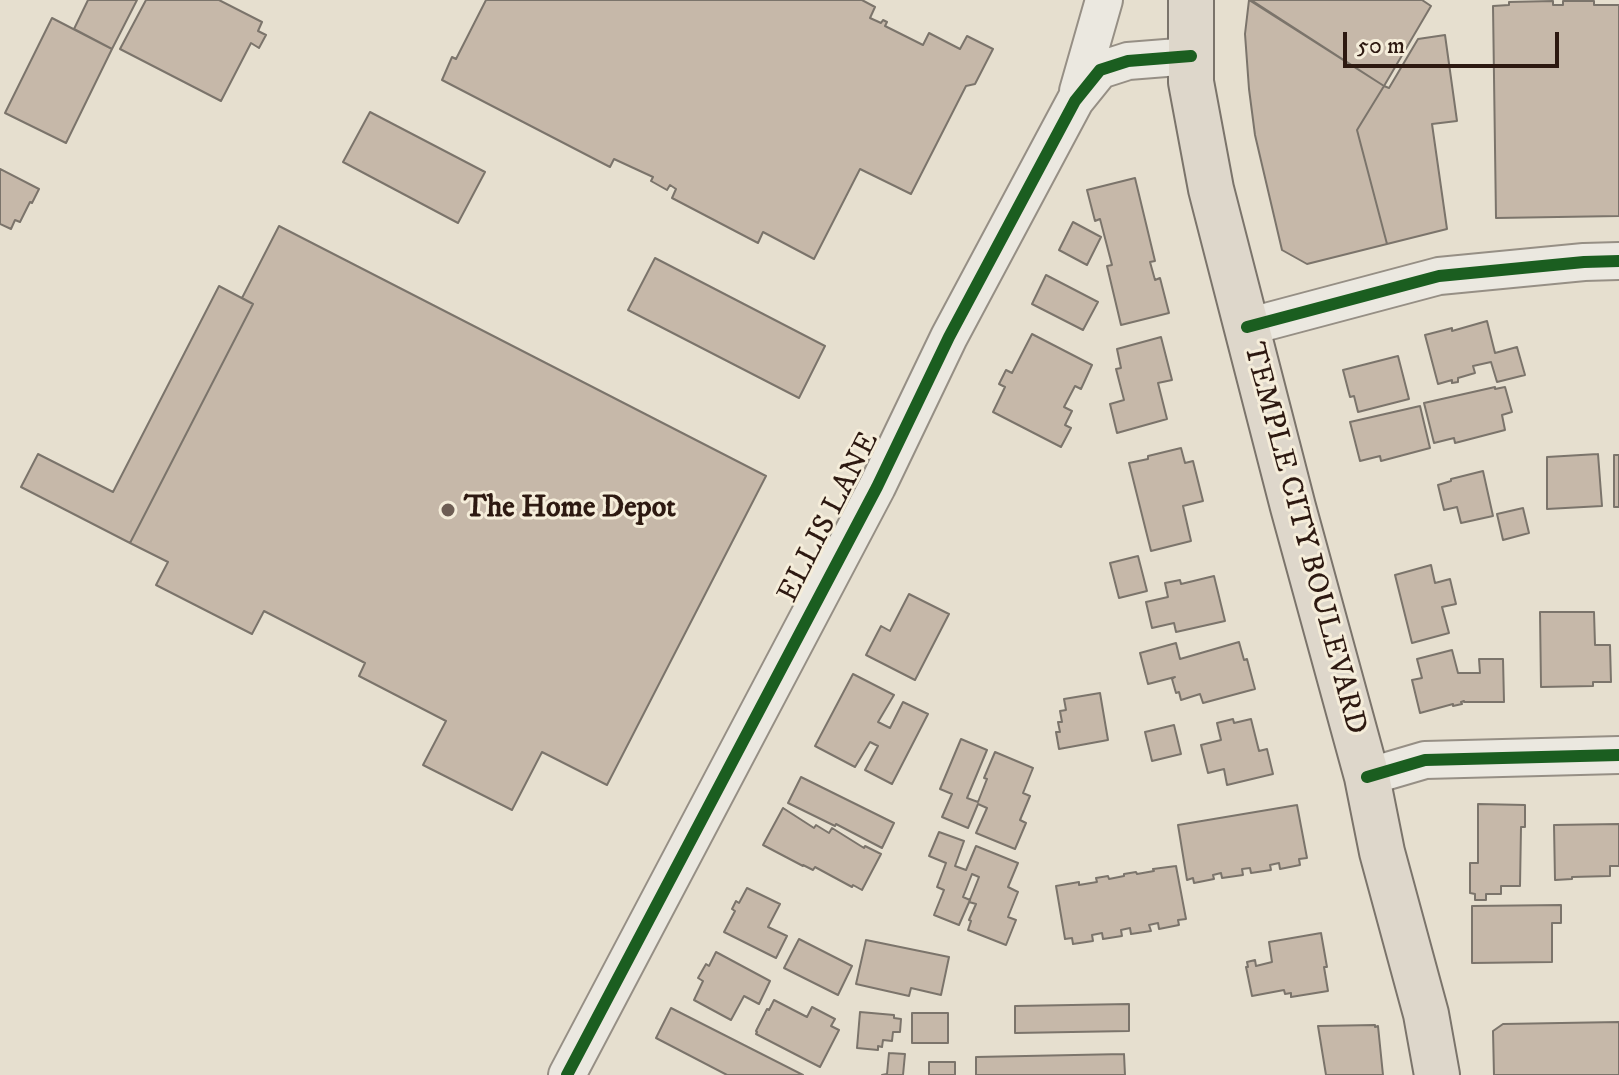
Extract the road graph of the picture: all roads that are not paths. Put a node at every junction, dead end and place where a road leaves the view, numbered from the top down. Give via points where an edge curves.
1 (1104, 0) edge
2 (1191, 0) edge
3 (1191, 56) junction
4 (1075, 101) junction
5 (1619, 261) edge
6 (1247, 327) junction
7 (1619, 755) edge
8 (1367, 777) junction
9 (567, 1075) edge
10 (1437, 1075) edge

1 - 4 street, ELLIS LANE
2 - 3 main road, TEMPLE CITY BOULEVARD
3 - 4 street, ELLIS LANE via 1128,61 1100,70
3 - 6 main road, TEMPLE CITY BOULEVARD via 1211,189
4 - 9 street, ELLIS LANE
5 - 6 street via 1439,276
6 - 8 main road, TEMPLE CITY BOULEVARD
7 - 8 street via 1425,760
8 - 10 main road, TEMPLE CITY BOULEVARD

